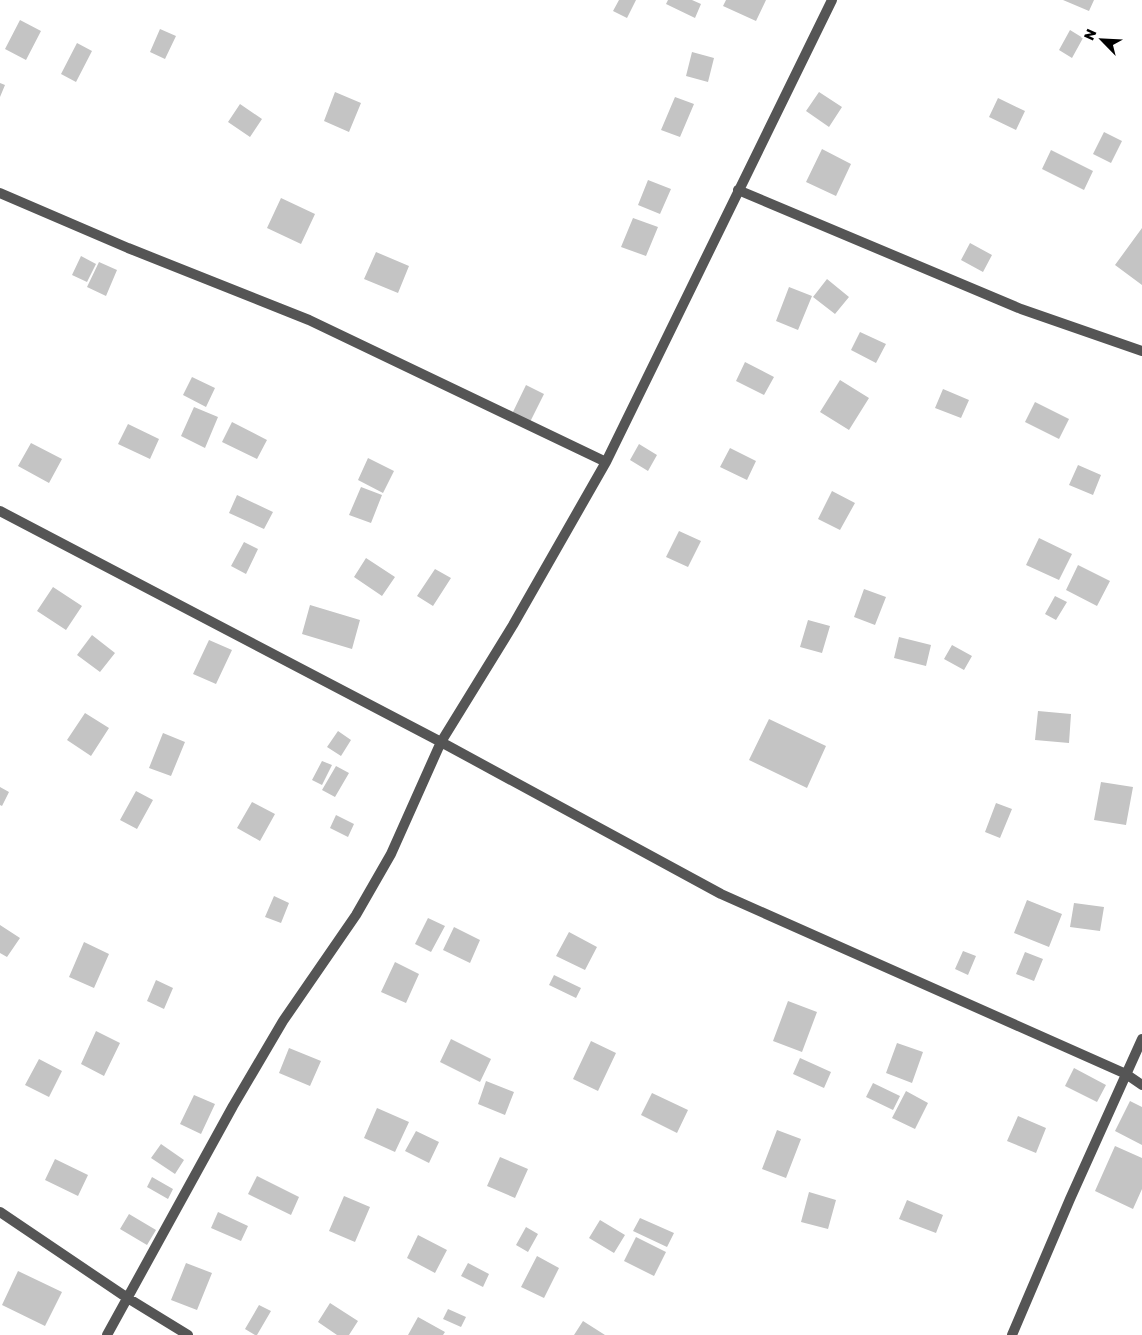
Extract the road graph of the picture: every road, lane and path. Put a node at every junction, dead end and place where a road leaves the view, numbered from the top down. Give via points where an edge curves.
1 (832, 0) edge
2 (738, 190) junction
3 (0, 193) edge
4 (1142, 351) edge
5 (606, 462) junction
6 (0, 511) edge
7 (441, 742) junction
8 (1142, 1039) edge
9 (1126, 1074) junction
10 (1142, 1086) edge
11 (0, 1212) edge
12 (126, 1297) junction
13 (106, 1335) edge
14 (188, 1335) edge
15 (1012, 1335) edge

1 - 2 street
2 - 4 street via 1021,309
2 - 5 street
3 - 5 street via 309,320
5 - 7 street via 513,625
6 - 7 street
7 - 9 street via 721,894
7 - 12 street via 391,854 356,915 283,1021
8 - 9 street
9 - 10 street
9 - 15 street
11 - 12 street
12 - 13 street
12 - 14 street

